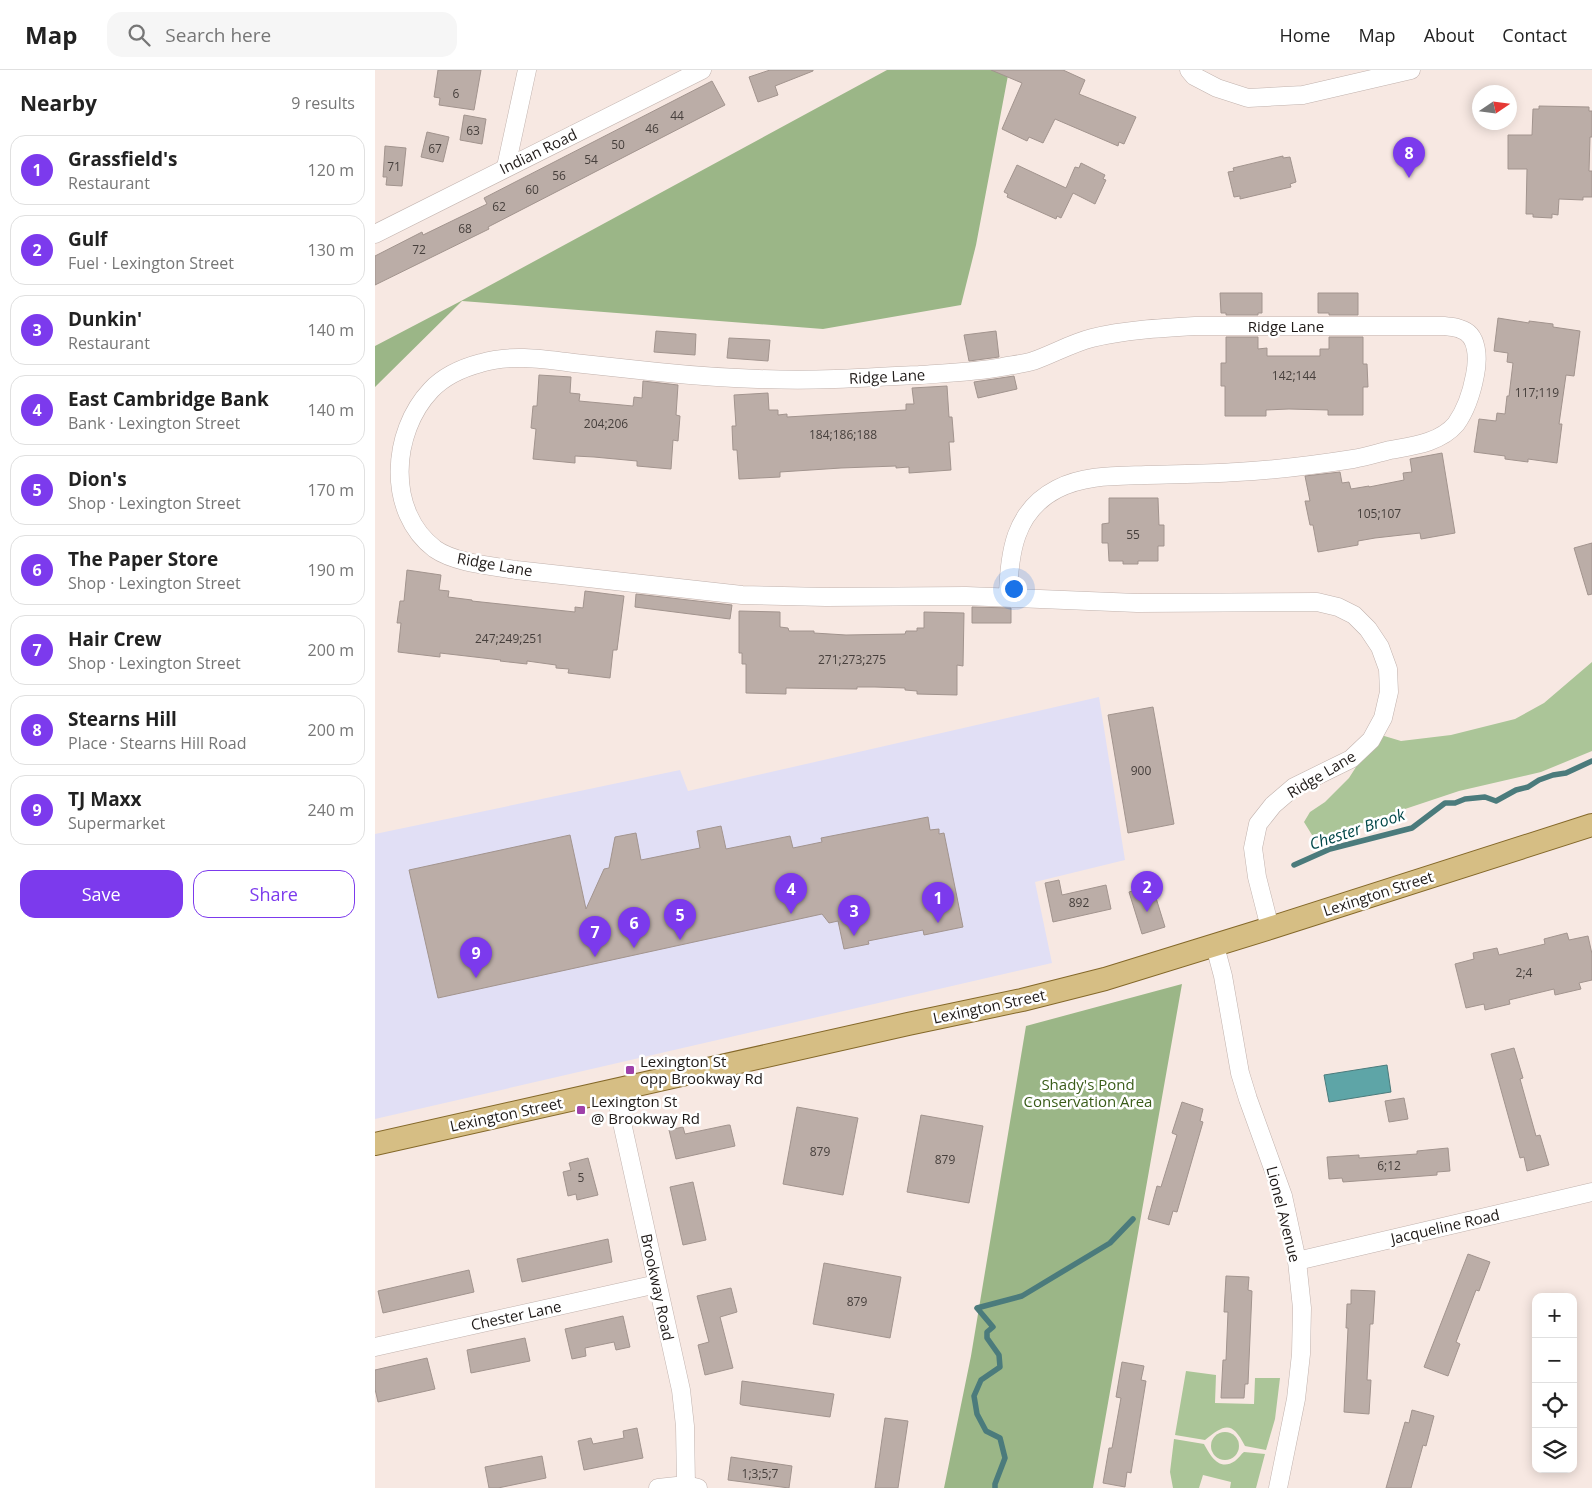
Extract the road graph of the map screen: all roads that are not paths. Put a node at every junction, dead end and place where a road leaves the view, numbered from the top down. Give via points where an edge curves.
1 (527, 70) edge
2 (702, 70) edge
3 (1189, 70) edge
4 (1411, 70) edge
5 (506, 168) junction
6 (375, 234) edge
7 (1008, 597) junction
8 (1592, 825) edge
9 (1270, 928) junction
10 (1215, 946) junction
11 (615, 1090) junction
12 (375, 1144) edge
13 (1592, 1192) edge
14 (1297, 1261) junction
15 (657, 1284) junction
16 (375, 1347) edge
17 (692, 1487) edge
18 (658, 1488) edge
19 (1278, 1488) edge

1 - 5 street
2 - 5 street, Indian Road
3 - 4 street via 1217,88 1248,98 1303,95
5 - 6 street, Indian Road
7 - 7 street, Ridge Lane via 1013,542 1039,501 1057,489 1104,476 1296,467 1418,445 1438,437 1455,424 1467,404 1477,353 1473,338 1462,329 1445,326 1170,327 1091,338 1032,361 1000,368 833,379 743,378 510,358 482,362 454,372 432,389 417,408 406,433 399,481 409,517 422,537 437,550 458,559 516,570 743,595
7 - 9 street, Ridge Lane via 1129,603 1317,602 1354,615 1368,629 1380,647 1388,669 1389,692 1383,718 1371,740 1351,759 1294,787 1258,824 1253,848
8 - 9 main road, Lexington Street
9 - 10 main road, Lexington Street
10 - 11 main road, Lexington Street via 1105,980 1022,1000
10 - 14 street, Lionel Avenue via 1240,1073 1283,1196
11 - 12 main road, Lexington Street
11 - 15 street, Brookway Road
13 - 14 street, Jacqueline Road
14 - 19 street, Lionel Avenue via 1302,1308 1301,1354 1296,1399
15 - 16 street, Chester Lane
15 - 17 street, Brookway Road via 684,1408
17 - 18 street

